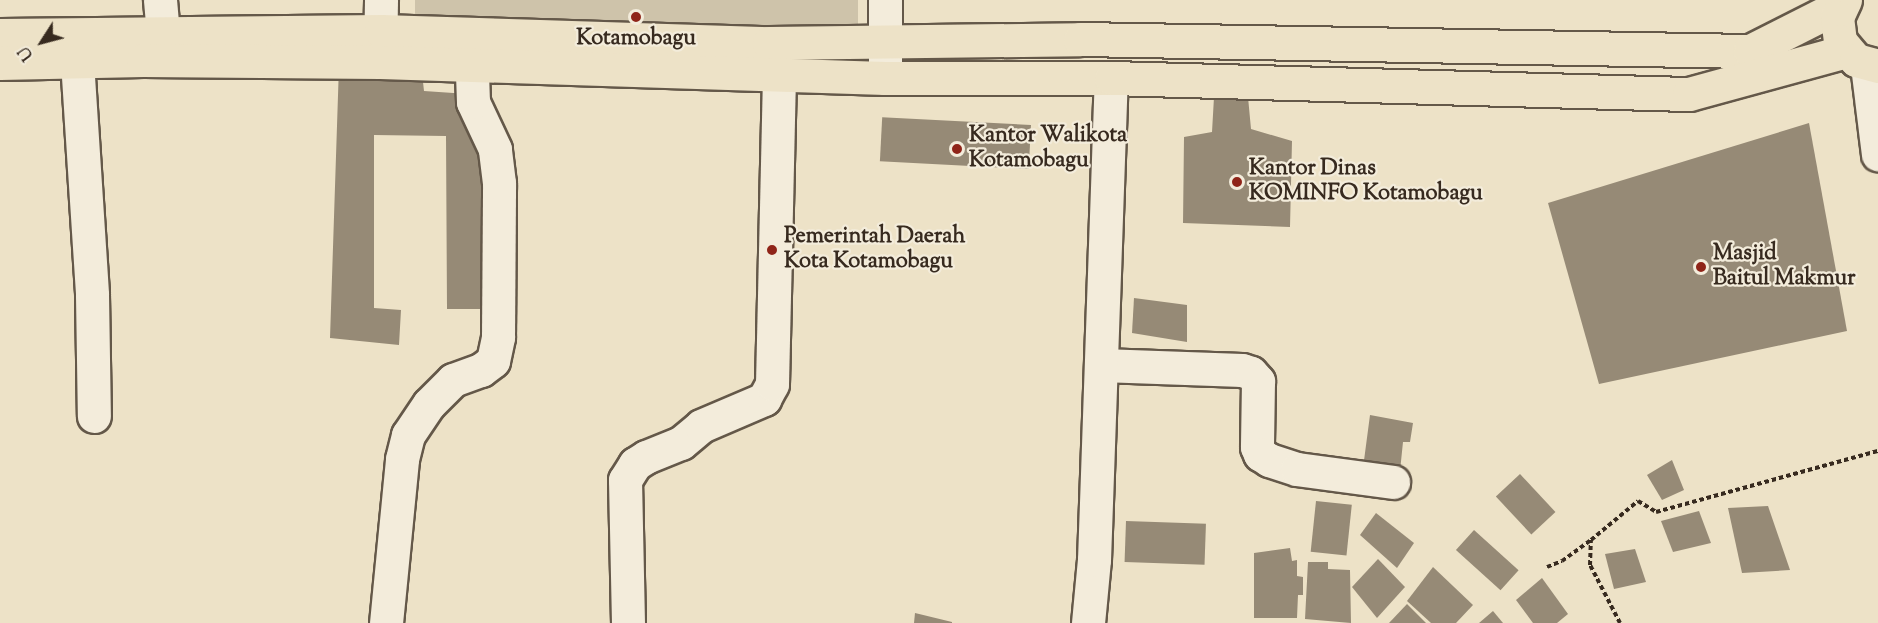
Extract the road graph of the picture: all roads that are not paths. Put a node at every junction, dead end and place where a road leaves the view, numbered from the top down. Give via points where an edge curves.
1 (160, 0) edge
2 (885, 0) edge
3 (1843, 2) edge
4 (381, 31) edge
5 (163, 33) junction
6 (0, 35) edge
7 (885, 42) junction
8 (77, 61) junction
9 (1864, 61) edge
10 (0, 63) edge
11 (472, 66) junction
12 (780, 73) junction
13 (885, 78) junction
14 (1112, 78) junction
15 (1878, 154) edge
16 (1101, 365) junction
17 (94, 416) dead end
18 (1393, 482) dead end
19 (386, 623) edge
20 (627, 623) edge
21 (1088, 623) edge

1 - 5 street
2 - 7 street
3 - 7 main road via 1750,51 1080,39
3 - 9 main road via 1837,29
4 - 5 main road
4 - 7 main road via 769,44
4 - 8 main road
4 - 11 main road
5 - 6 main road
7 - 13 street
8 - 10 main road
8 - 17 street via 92,295
9 - 14 main road via 1689,94
9 - 15 street
11 - 12 main road
11 - 19 street via 473,102 495,148 499,183 498,337 493,361 453,380 429,404 408,435 402,459
12 - 13 main road
12 - 20 street via 772,384 764,399 701,426 681,443 646,457 635,464 625,480
13 - 14 main road
14 - 16 street
16 - 18 street via 1251,373 1258,381 1260,454 1297,469
16 - 21 street via 1095,560

